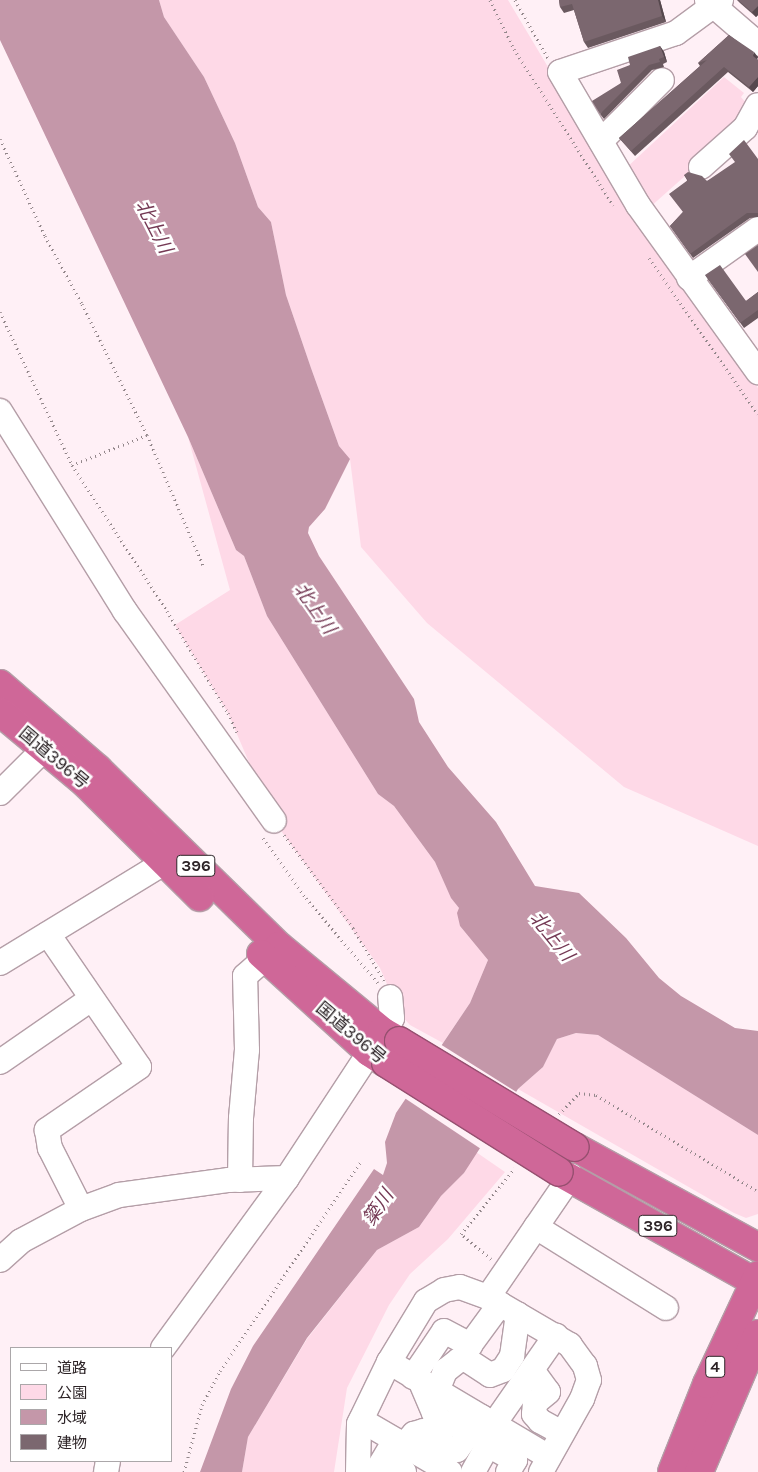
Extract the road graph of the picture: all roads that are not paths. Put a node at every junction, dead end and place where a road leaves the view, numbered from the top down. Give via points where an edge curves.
1 (714, 2) edge
2 (758, 44) edge
3 (662, 80) dead end
4 (758, 105) edge
5 (601, 141) junction
6 (701, 167) dead end
7 (758, 229) edge
8 (689, 278) junction
9 (750, 348) edge
10 (758, 372) edge
11 (0, 412) edge
12 (0, 684) edge
13 (0, 712) edge
14 (54, 744) junction
15 (0, 793) edge
16 (266, 827) road end
17 (173, 858) junction
18 (48, 934) junction
19 (272, 952) junction
20 (0, 963) edge
21 (390, 997) road end
22 (91, 999) junction
23 (384, 1047) junction
24 (0, 1062) edge
25 (565, 1174) junction
26 (287, 1178) junction
27 (240, 1180) junction
28 (81, 1209) junction
29 (536, 1227) junction
30 (758, 1247) edge
31 (0, 1260) edge
32 (757, 1280) edge
33 (502, 1305) junction
34 (666, 1308) dead end
35 (758, 1334) edge
36 (556, 1335) junction
37 (164, 1347) edge
38 (389, 1362) junction
39 (532, 1370) junction
40 (423, 1383) junction
41 (361, 1420) junction
42 (487, 1425) junction
43 (562, 1434) junction
44 (402, 1444) junction
45 (545, 1464) edge
46 (358, 1472) edge
47 (376, 1472) edge
48 (404, 1472) edge
49 (450, 1472) edge
50 (473, 1472) edge
51 (508, 1472) edge
52 (672, 1472) edge
53 (699, 1472) edge

1 - 2 street
1 - 5 street via 676,33 560,72
3 - 5 street
4 - 6 street via 746,128
5 - 8 street via 638,205
7 - 8 street
8 - 9 street
9 - 10 street
11 - 16 street via 124,611
12 - 14 highway, 国道396号 / 396
13 - 14 highway, 国道396号 / 396
14 - 15 street
14 - 17 highway, 国道396号 / 396 via 84,782
17 - 18 street
17 - 19 highway, 国道396号 / 396
18 - 20 street
18 - 22 street
19 - 23 highway, 国道396号 / 396
19 - 27 street via 245,976 247,1050 240,1118
21 - 23 street via 392,1018
22 - 24 street
22 - 28 street via 139,1067 47,1130 50,1148
23 - 25 highway, 国道396号 / 396, bridge
23 - 26 street
23 - 30 highway, 国道396号 / 396, bridge
25 - 29 street
25 - 32 highway, 国道396号 / 396
26 - 27 street
26 - 37 street
27 - 28 street via 119,1195
28 - 31 street via 21,1241
29 - 33 street via 507,1268
29 - 34 street
32 - 52 highway, 4 via 707,1384
33 - 36 street
33 - 38 street via 460,1287 444,1290 426,1300
33 - 40 street via 470,1345 444,1331
33 - 40 street via 512,1356 503,1370 490,1375 467,1360 458,1360
35 - 53 highway, 4
36 - 39 street
36 - 43 street via 578,1354 589,1380
38 - 40 street
38 - 41 street
39 - 42 street
39 - 43 street via 548,1392 535,1403 534,1414
40 - 42 street
41 - 44 street
41 - 46 street
42 - 44 street via 457,1450 446,1450 424,1430
42 - 45 street
42 - 50 street
42 - 51 street via 515,1460
43 - 45 street
44 - 47 street
44 - 48 street via 396,1467
44 - 49 street

